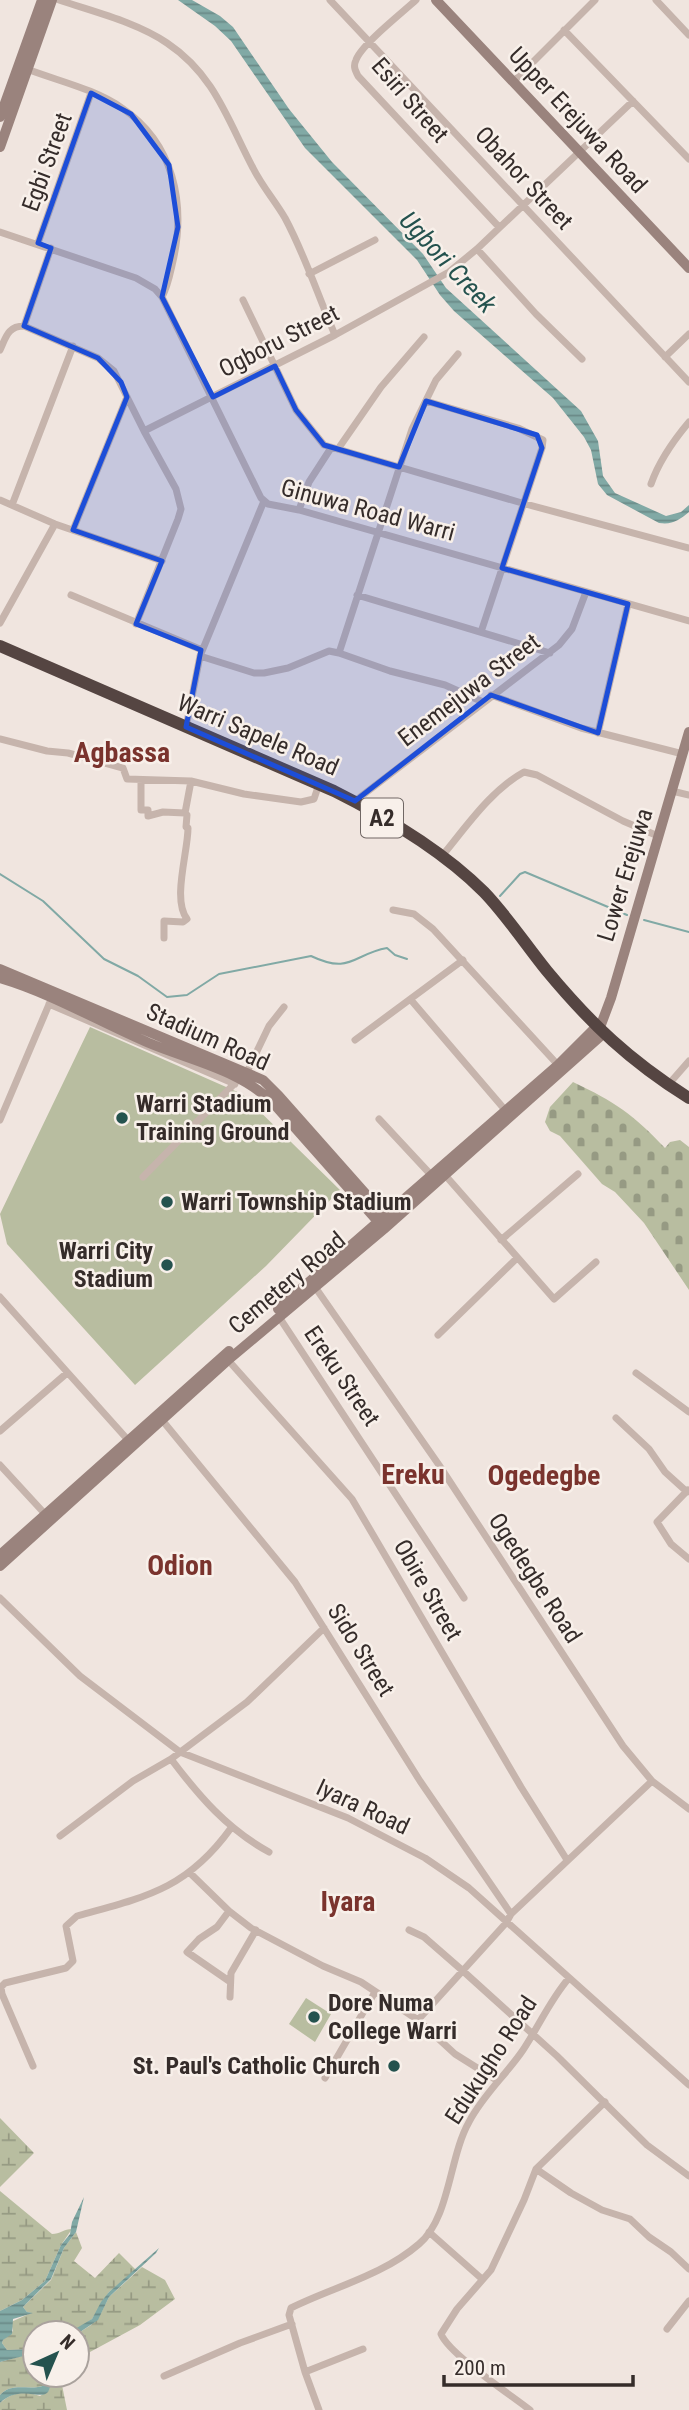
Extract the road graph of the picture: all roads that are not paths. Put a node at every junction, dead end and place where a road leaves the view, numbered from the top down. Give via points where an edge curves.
1 (42, 0) edge
2 (52, 0) edge
3 (58, 0) edge
4 (330, 0) edge
5 (416, 0) edge
6 (436, 0) edge
7 (595, 0) edge
8 (656, 0) edge
9 (564, 30) junction
10 (689, 36) edge
11 (370, 43) junction
12 (27, 69) junction
13 (513, 82) junction
14 (91, 93) junction
15 (4, 95) edge
16 (633, 100) junction
17 (0, 117) edge
18 (0, 147) edge
19 (578, 152) junction
20 (689, 159) edge
21 (523, 205) junction
22 (499, 227) junction
23 (0, 232) edge
24 (375, 240) dead end
25 (38, 243) junction
26 (51, 248) junction
27 (477, 249) junction
28 (689, 268) edge
29 (309, 274) junction
30 (162, 298) junction
31 (243, 300) dead end
32 (24, 326) junction
33 (689, 334) edge
34 (335, 335) junction
35 (424, 337) dead end
36 (73, 346) junction
37 (0, 350) edge
38 (458, 354) dead end
39 (665, 357) junction
40 (582, 359) dead end
41 (275, 366) junction
42 (689, 382) edge
43 (127, 397) junction
44 (213, 397) junction
45 (426, 401) junction
46 (689, 422) edge
47 (144, 431) junction
48 (334, 449) junction
49 (399, 467) junction
50 (651, 484) dead end
51 (0, 500) edge
52 (264, 501) junction
53 (523, 503) junction
54 (12, 505) junction
55 (299, 510) junction
56 (55, 524) junction
57 (73, 530) junction
58 (377, 533) junction
59 (689, 548) edge
60 (162, 561) junction
61 (502, 568) junction
62 (586, 592) junction
63 (71, 595) dead end
64 (357, 595) junction
65 (628, 604) junction
66 (689, 621) edge
67 (0, 623) edge
68 (136, 624) junction
69 (481, 632) junction
70 (0, 646) edge
71 (201, 653) junction
72 (339, 653) junction
73 (550, 653) junction
74 (491, 695) junction
75 (483, 702) junction
76 (186, 727) junction
77 (689, 732) edge
78 (598, 733) junction
79 (0, 739) edge
80 (682, 754) junction
81 (141, 781) junction
82 (191, 781) junction
83 (319, 784) junction
84 (673, 791) junction
85 (689, 795) edge
86 (355, 801) junction
87 (185, 813) junction
88 (658, 836) junction
89 (442, 856) junction
90 (393, 911) dead end
91 (164, 938) dead end
92 (463, 960) junction
93 (0, 970) edge
94 (0, 978) edge
95 (411, 1000) junction
96 (50, 1002) junction
97 (284, 1007) dead end
98 (600, 1030) junction
99 (355, 1040) dead end
100 (689, 1060) edge
101 (558, 1065) junction
102 (240, 1078) junction
103 (668, 1085) junction
104 (689, 1098) edge
105 (506, 1111) junction
106 (379, 1119) dead end
107 (0, 1120) edge
108 (578, 1174) dead end
109 (445, 1175) junction
110 (432, 1176) junction
111 (143, 1177) dead end
112 (384, 1222) junction
113 (501, 1240) junction
114 (517, 1258) junction
115 (596, 1262) dead end
116 (315, 1287) junction
117 (0, 1297) edge
118 (3, 1306) edge
119 (279, 1317) junction
120 (438, 1335) dead end
121 (228, 1360) junction
122 (67, 1373) junction
123 (636, 1373) dead end
124 (688, 1409) edge
125 (616, 1418) dead end
126 (162, 1420) junction
127 (0, 1431) edge
128 (128, 1440) junction
129 (0, 1465) edge
130 (688, 1491) edge
131 (45, 1514) junction
132 (0, 1555) edge
133 (689, 1559) edge
134 (0, 1566) edge
135 (0, 1598) edge
136 (464, 1598) dead end
137 (324, 1628) junction
138 (180, 1752) junction
139 (171, 1759) junction
140 (653, 1781) junction
141 (689, 1809) edge
142 (231, 1828) junction
143 (60, 1836) dead end
144 (269, 1852) dead end
145 (567, 1860) junction
146 (190, 1873) junction
147 (229, 1911) junction
148 (511, 1914) junction
149 (506, 1923) junction
150 (256, 1930) junction
151 (409, 1930) dead end
152 (463, 1971) junction
153 (569, 1978) junction
154 (229, 1981) junction
155 (375, 1992) junction
156 (230, 1997) dead end
157 (418, 2021) junction
158 (532, 2034) junction
159 (33, 2066) dead end
160 (325, 2078) dead end
161 (498, 2081) junction
162 (689, 2085) edge
163 (604, 2102) junction
164 (536, 2169) junction
165 (689, 2176) edge
166 (429, 2232) junction
167 (689, 2269) edge
168 (482, 2279) junction
169 (689, 2301) edge
170 (292, 2324) junction
171 (667, 2329) dead end
172 (363, 2349) dead end
173 (305, 2372) junction
174 (164, 2376) dead end
175 (319, 2410) edge
176 (530, 2410) edge

1 - 15 main road
2 - 12 main road
3 - 29 street via 151,33 201,73 228,114 253,169 284,215
4 - 11 street, Obahor Street
5 - 11 street, Esiri Street
6 - 13 main road, Upper Erejuwa Road
7 - 9 street
8 - 10 street
9 - 13 street
9 - 16 street
11 - 21 street, Obahor Street
11 - 22 street, Esiri Street via 356,58 358,76
12 - 14 street
12 - 18 main road
13 - 19 main road, Upper Erejuwa Road
14 - 25 street, Egbi Street
14 - 30 street via 120,106 143,126 174,179 179,212 176,245
15 - 17 main road
16 - 19 street, Ogboru Street
16 - 20 street
19 - 21 street, Ogboru Street
19 - 28 main road, Upper Erejuwa Road
21 - 22 street, Ogboru Street
21 - 39 street, Obahor Street
22 - 27 street, Ogboru Street
23 - 25 street, Ginuwa Road Warri
24 - 29 street
25 - 26 street, Ginuwa Road Warri
26 - 30 street, Ginuwa Road Warri via 136,278
26 - 32 street
27 - 34 street, Ogboru Street via 457,266
27 - 40 street
29 - 34 street
30 - 44 street, Ginuwa Road Warri
31 - 41 street
32 - 36 street
32 - 37 street via 12,327
33 - 39 street
34 - 41 street, Ogboru Street
35 - 48 street
36 - 43 street via 104,361
36 - 54 street
38 - 45 street via 436,380
39 - 42 street, Obahor Street
41 - 44 street, Ogboru Street
41 - 48 street via 303,421 318,440
43 - 47 street
43 - 57 street
44 - 47 street, Ogboru Street
44 - 52 street, Ginuwa Road Warri
45 - 49 street
45 - 53 street via 543,440
46 - 50 street
47 - 60 street via 180,502
48 - 49 street
48 - 55 street via 309,482
49 - 53 street
49 - 58 street
51 - 54 street
52 - 55 street, Ginuwa Road Warri
52 - 71 street
53 - 59 street
53 - 61 street
54 - 56 street
55 - 58 street, Ginuwa Road Warri
56 - 57 street
56 - 67 street
57 - 60 street
58 - 61 street, Ginuwa Road Warri
58 - 64 street
60 - 68 street
61 - 62 street, Ginuwa Road Warri
61 - 69 street
62 - 65 street, Ginuwa Road Warri
62 - 73 street, Enemejuwa Street via 572,629
63 - 68 street
64 - 69 street
64 - 72 street
65 - 66 street, Ginuwa Road Warri
65 - 78 street
68 - 71 street
69 - 73 street
70 - 76 highway, Warri Sapele Road / A2
71 - 72 street via 264,673 329,652
71 - 76 street
72 - 75 street via 445,685
73 - 74 street, Enemejuwa Street
74 - 75 street, Enemejuwa Street
74 - 78 street
75 - 86 street, Enemejuwa Street
76 - 83 highway, Warri Sapele Road / A2
77 - 80 main road, Lower Erejuwa
78 - 80 street
79 - 81 street via 124,768 127,779
80 - 84 main road, Lower Erejuwa
81 - 82 street
81 - 87 street via 141,810 148,810 148,816
82 - 83 street via 301,802 314,799
82 - 87 street
83 - 86 highway, Warri Sapele Road / A2
84 - 85 street
84 - 88 main road, Lower Erejuwa
86 - 89 highway, Warri Sapele Road / A2
87 - 91 street via 188,846 180,899 187,919 164,921
88 - 89 street via 524,772 490,800
88 - 98 main road, Lower Erejuwa
89 - 98 highway, Warri Sapele Road / A2 via 494,903
90 - 92 street via 422,919
92 - 95 street
92 - 101 street
93 - 102 main road, Stadium Road
94 - 96 main road, Stadium Road
95 - 99 street
95 - 105 street
96 - 102 main road, Stadium Road
96 - 107 street
97 - 102 street
98 - 101 main road, Cemetery Road
98 - 103 highway, Warri Sapele Road / A2
98 - 109 main road, Cemetery Road
100 - 103 street
101 - 105 main road, Cemetery Road
102 - 111 street
102 - 112 main road, Stadium Road via 263,1080 279,1096
103 - 104 highway, Warri Sapele Road / A2
105 - 110 main road, Cemetery Road
106 - 110 street
108 - 113 street
109 - 112 main road, Cemetery Road
109 - 113 street
110 - 112 main road, Cemetery Road
112 - 116 main road, Cemetery Road
112 - 128 main road, Cemetery Road
113 - 114 street
114 - 115 street via 554,1299
114 - 120 street
116 - 119 main road, Cemetery Road
116 - 140 street, Ogedegbe Road via 439,1465 623,1746
117 - 118 street
118 - 122 street
119 - 121 main road, Cemetery Road
119 - 136 street, Ereku Street
121 - 126 main road, Cemetery Road
121 - 145 street, Obire Street via 352,1499
122 - 127 street
122 - 128 street
123 - 124 street
125 - 130 street
126 - 134 main road, Cemetery Road
126 - 137 street, Sido Street via 295,1582
128 - 131 main road, Cemetery Road
129 - 131 street
130 - 133 street via 657,1523
131 - 132 main road, Cemetery Road
135 - 138 street, Iyara Road via 80,1676
137 - 138 street via 247,1702
137 - 148 street, Sido Street
138 - 139 street
138 - 149 street, Iyara Road via 348,1818 398,1843 448,1872
139 - 142 street
139 - 143 street via 133,1781
140 - 141 street, Ogedegbe Road
140 - 145 street
142 - 144 street
142 - 146 street
145 - 148 street
146 - 147 street
146 - 159 street via 139,1900 77,1916 66,1926 71,1964 1,1987
147 - 150 street
147 - 154 street via 187,1952
148 - 149 street
149 - 152 street
149 - 153 street, Iyara Road
150 - 154 street
150 - 155 street
151 - 152 street
152 - 157 street
152 - 158 street
153 - 158 street, Edukugho Road
153 - 162 street, Iyara Road
154 - 156 street
155 - 157 street
155 - 160 street
157 - 161 street via 455,2054
158 - 161 street, Edukugho Road
158 - 163 street
161 - 166 street, Edukugho Road via 468,2124
163 - 164 street
163 - 165 street via 647,2145
164 - 167 street via 571,2193 630,2219
164 - 168 street via 499,2255
166 - 168 street
166 - 170 street, Edukugho Road via 399,2259 291,2308
168 - 176 street via 457,2309 442,2338
169 - 171 street
170 - 173 street
170 - 174 street
172 - 173 street
173 - 175 street

